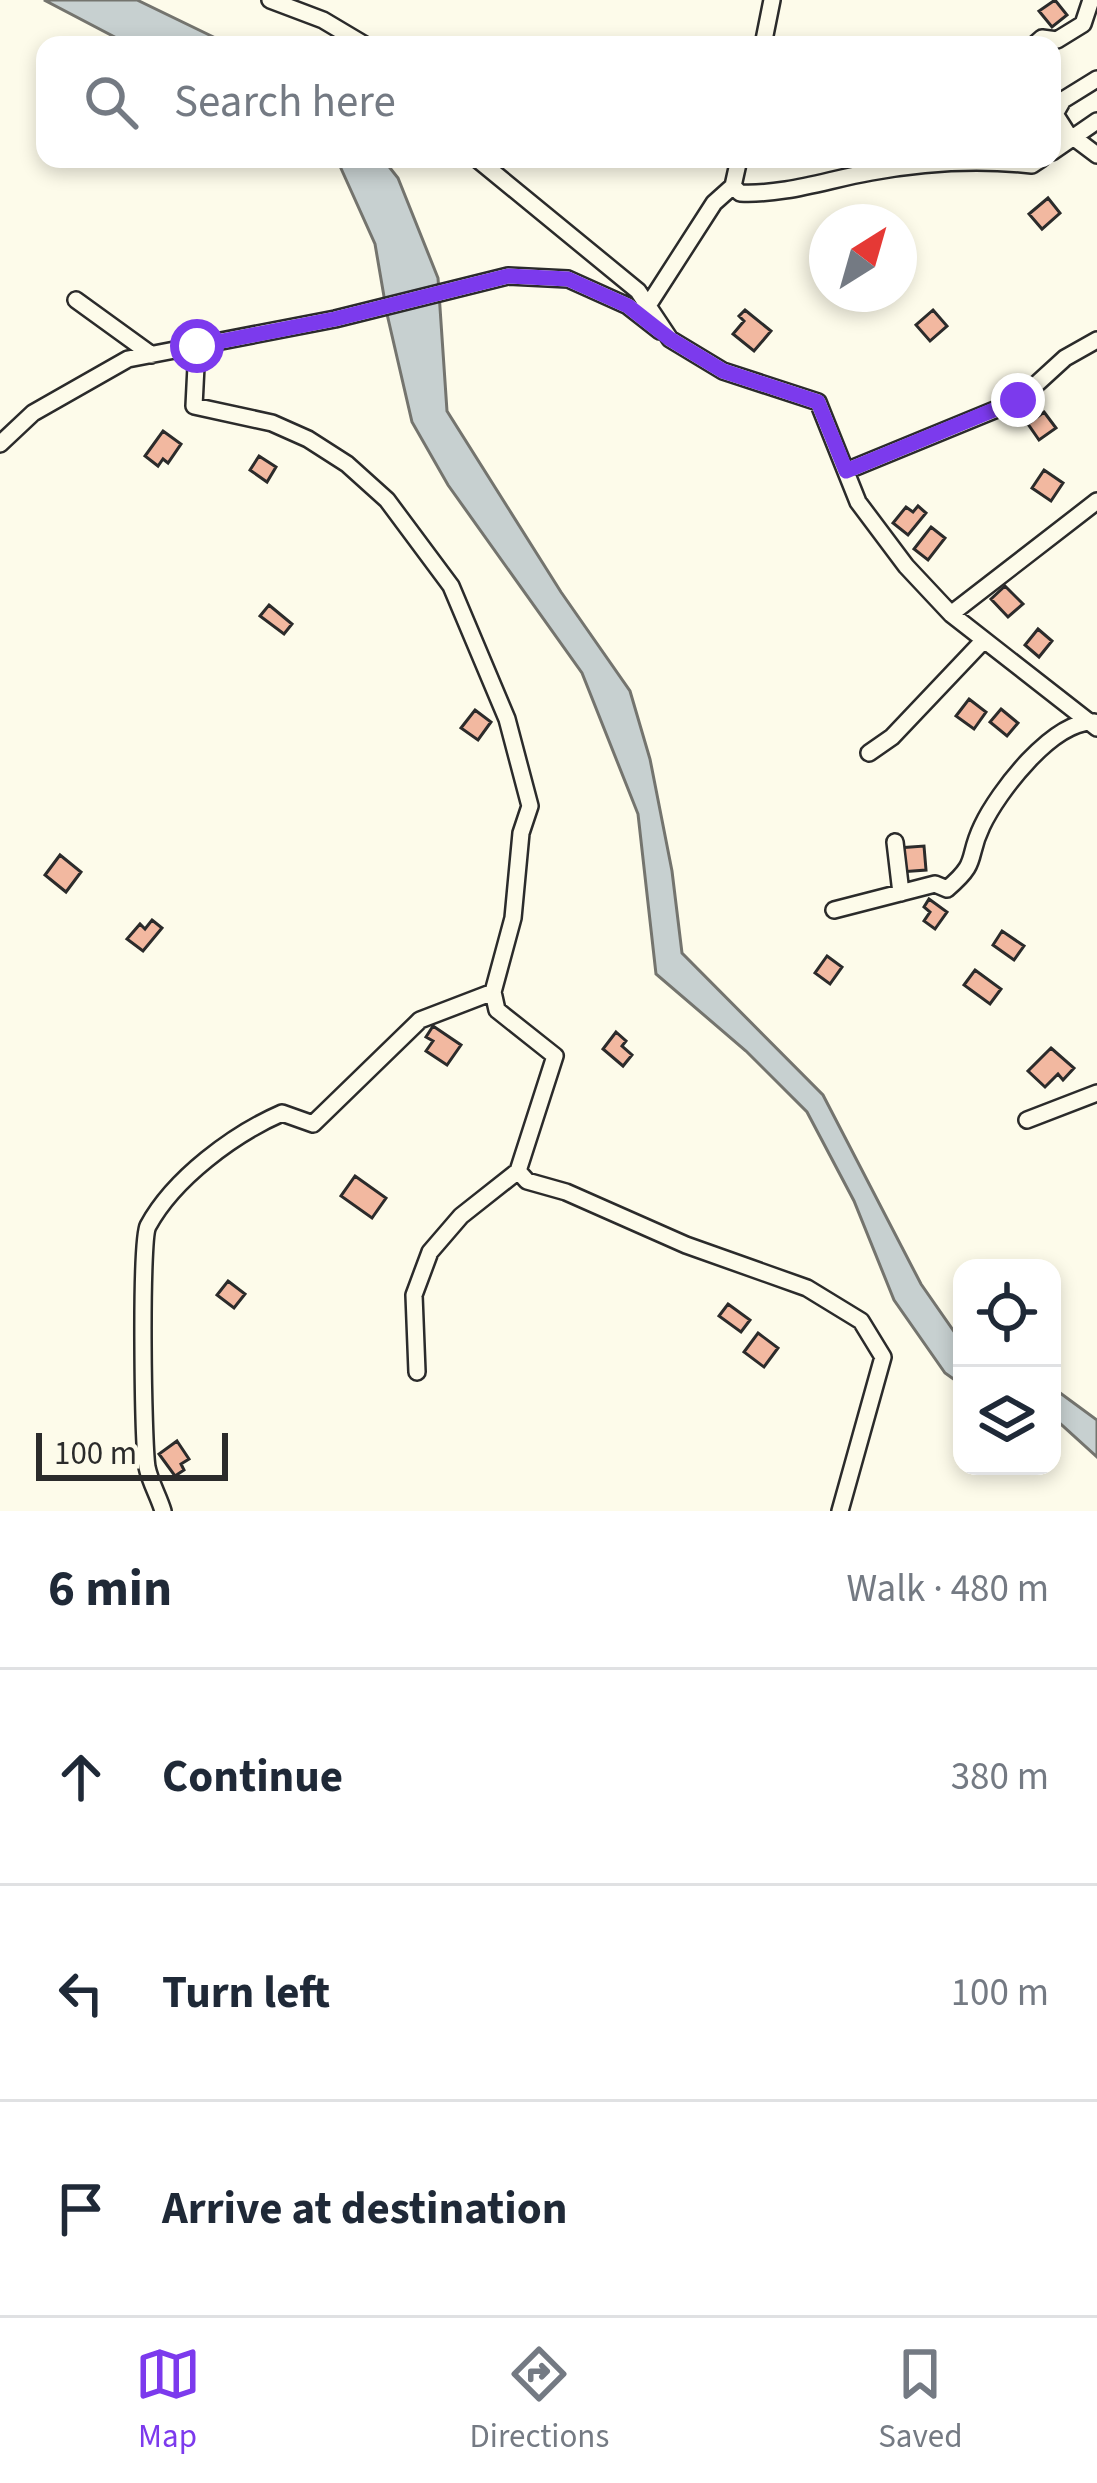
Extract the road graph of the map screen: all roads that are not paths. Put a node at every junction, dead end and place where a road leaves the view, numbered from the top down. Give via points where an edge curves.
1 (270, 0) edge
2 (772, 0) edge
3 (1091, 0) edge
4 (349, 36) edge
5 (765, 36) edge
6 (1061, 38) edge
7 (1097, 79) edge
8 (1061, 104) edge
9 (1097, 121) edge
10 (1061, 122) edge
11 (1072, 138) junction
12 (1061, 146) edge
13 (1097, 155) edge
14 (488, 168) edge
15 (737, 168) edge
16 (906, 168) edge
17 (731, 192) junction
18 (76, 300) dead end
19 (649, 304) junction
20 (670, 339) junction
21 (1097, 340) edge
22 (197, 346) junction
23 (152, 355) junction
24 (0, 444) edge
25 (846, 471) junction
26 (1097, 501) edge
27 (951, 614) junction
28 (984, 640) junction
29 (1093, 724) edge
30 (869, 753) dead end
31 (895, 842) dead end
32 (901, 892) junction
33 (834, 910) dead end
34 (493, 992) junction
35 (1097, 1093) edge
36 (1027, 1120) dead end
37 (518, 1171) junction
38 (417, 1372) dead end
39 (164, 1511) edge
40 (840, 1511) edge

1 - 4 street
2 - 5 street
3 - 6 street via 1083,24
7 - 8 street
9 - 11 street
10 - 11 street
11 - 12 street
11 - 13 street
14 - 19 street
15 - 17 street
16 - 17 street via 791,191
17 - 19 street
18 - 23 street
19 - 20 street
20 - 22 street via 628,306 568,279 508,276
20 - 25 street via 723,371 818,402
21 - 25 street via 1018,400
22 - 23 street
22 - 34 street via 194,406 272,423 347,464 387,500 451,586 482,653 530,806
23 - 24 street via 128,359 33,412
25 - 27 street via 858,502
26 - 27 street
27 - 28 street
28 - 29 street
28 - 30 street
29 - 32 street via 1035,752 980,828 971,868 947,889
31 - 32 street
32 - 33 street
34 - 37 street via 497,1010 555,1056
34 - 39 street via 420,1020 313,1124 282,1113 251,1127 184,1182 146,1229 148,1469
35 - 36 street
37 - 38 street via 430,1252 414,1295
37 - 40 street via 686,1246 807,1288 861,1321 883,1358

